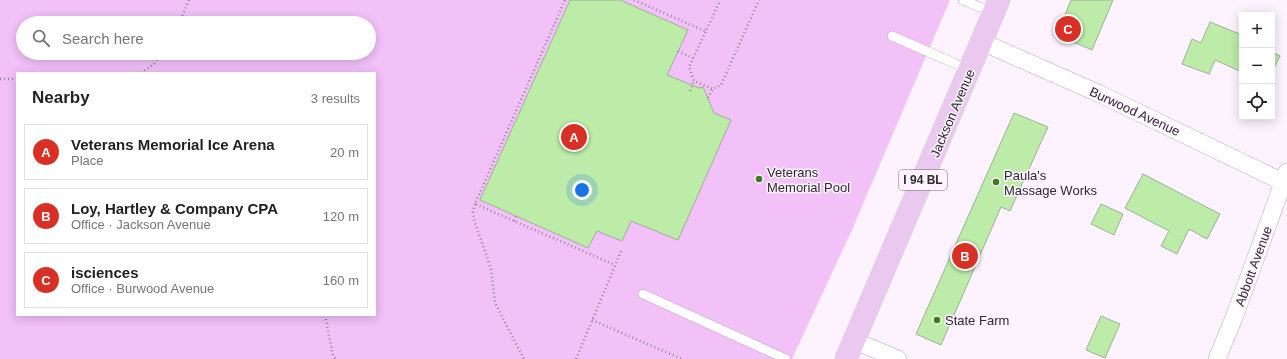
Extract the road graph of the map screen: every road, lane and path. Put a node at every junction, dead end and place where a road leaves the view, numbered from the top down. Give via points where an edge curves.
1 (189, 0) edge
2 (565, 0) edge
3 (634, 0) edge
4 (760, 0) edge
5 (963, 0) edge
6 (719, 3) dead end
7 (996, 7) edge
8 (182, 16) edge
9 (705, 31) junction
10 (892, 36) dead end
11 (982, 42) junction
12 (678, 51) dead end
13 (693, 58) junction
14 (157, 60) edge
15 (970, 70) junction
16 (142, 72) edge
17 (0, 79) edge
18 (16, 79) edge
19 (694, 81) junction
20 (713, 89) junction
21 (690, 91) dead end
22 (708, 98) dead end
23 (1286, 179) edge
24 (475, 204) junction
25 (516, 216) dead end
26 (514, 222) junction
27 (564, 238) dead end
28 (563, 243) junction
29 (622, 249) dead end
30 (615, 265) junction
31 (643, 294) dead end
32 (325, 316) edge
33 (592, 320) junction
34 (851, 350) edge
35 (336, 359) edge
36 (524, 359) edge
37 (576, 359) edge
38 (682, 359) edge
39 (786, 359) edge
40 (898, 359) edge
41 (1217, 359) edge

1 - 8 path
2 - 24 path
3 - 9 path
4 - 20 path via 721,85
5 - 7 lane
6 - 9 path
7 - 11 main road, Jackson Avenue / I 94 BL
9 - 13 path
10 - 15 lane
11 - 15 main road, Jackson Avenue / I 94 BL
11 - 23 street, Burwood Avenue
12 - 13 path
13 - 19 path via 689,67
14 - 16 path
15 - 34 main road, Jackson Avenue / I 94 BL
17 - 18 path
19 - 20 path
19 - 21 path
20 - 22 path
23 - 41 street, Abbott Avenue
24 - 26 path
24 - 36 path via 474,220 491,269 495,303
25 - 26 path
26 - 28 path
27 - 28 path
28 - 30 path
29 - 30 path
30 - 33 path
31 - 39 lane
32 - 35 path via 333,356
33 - 37 path
33 - 38 path
34 - 40 street

